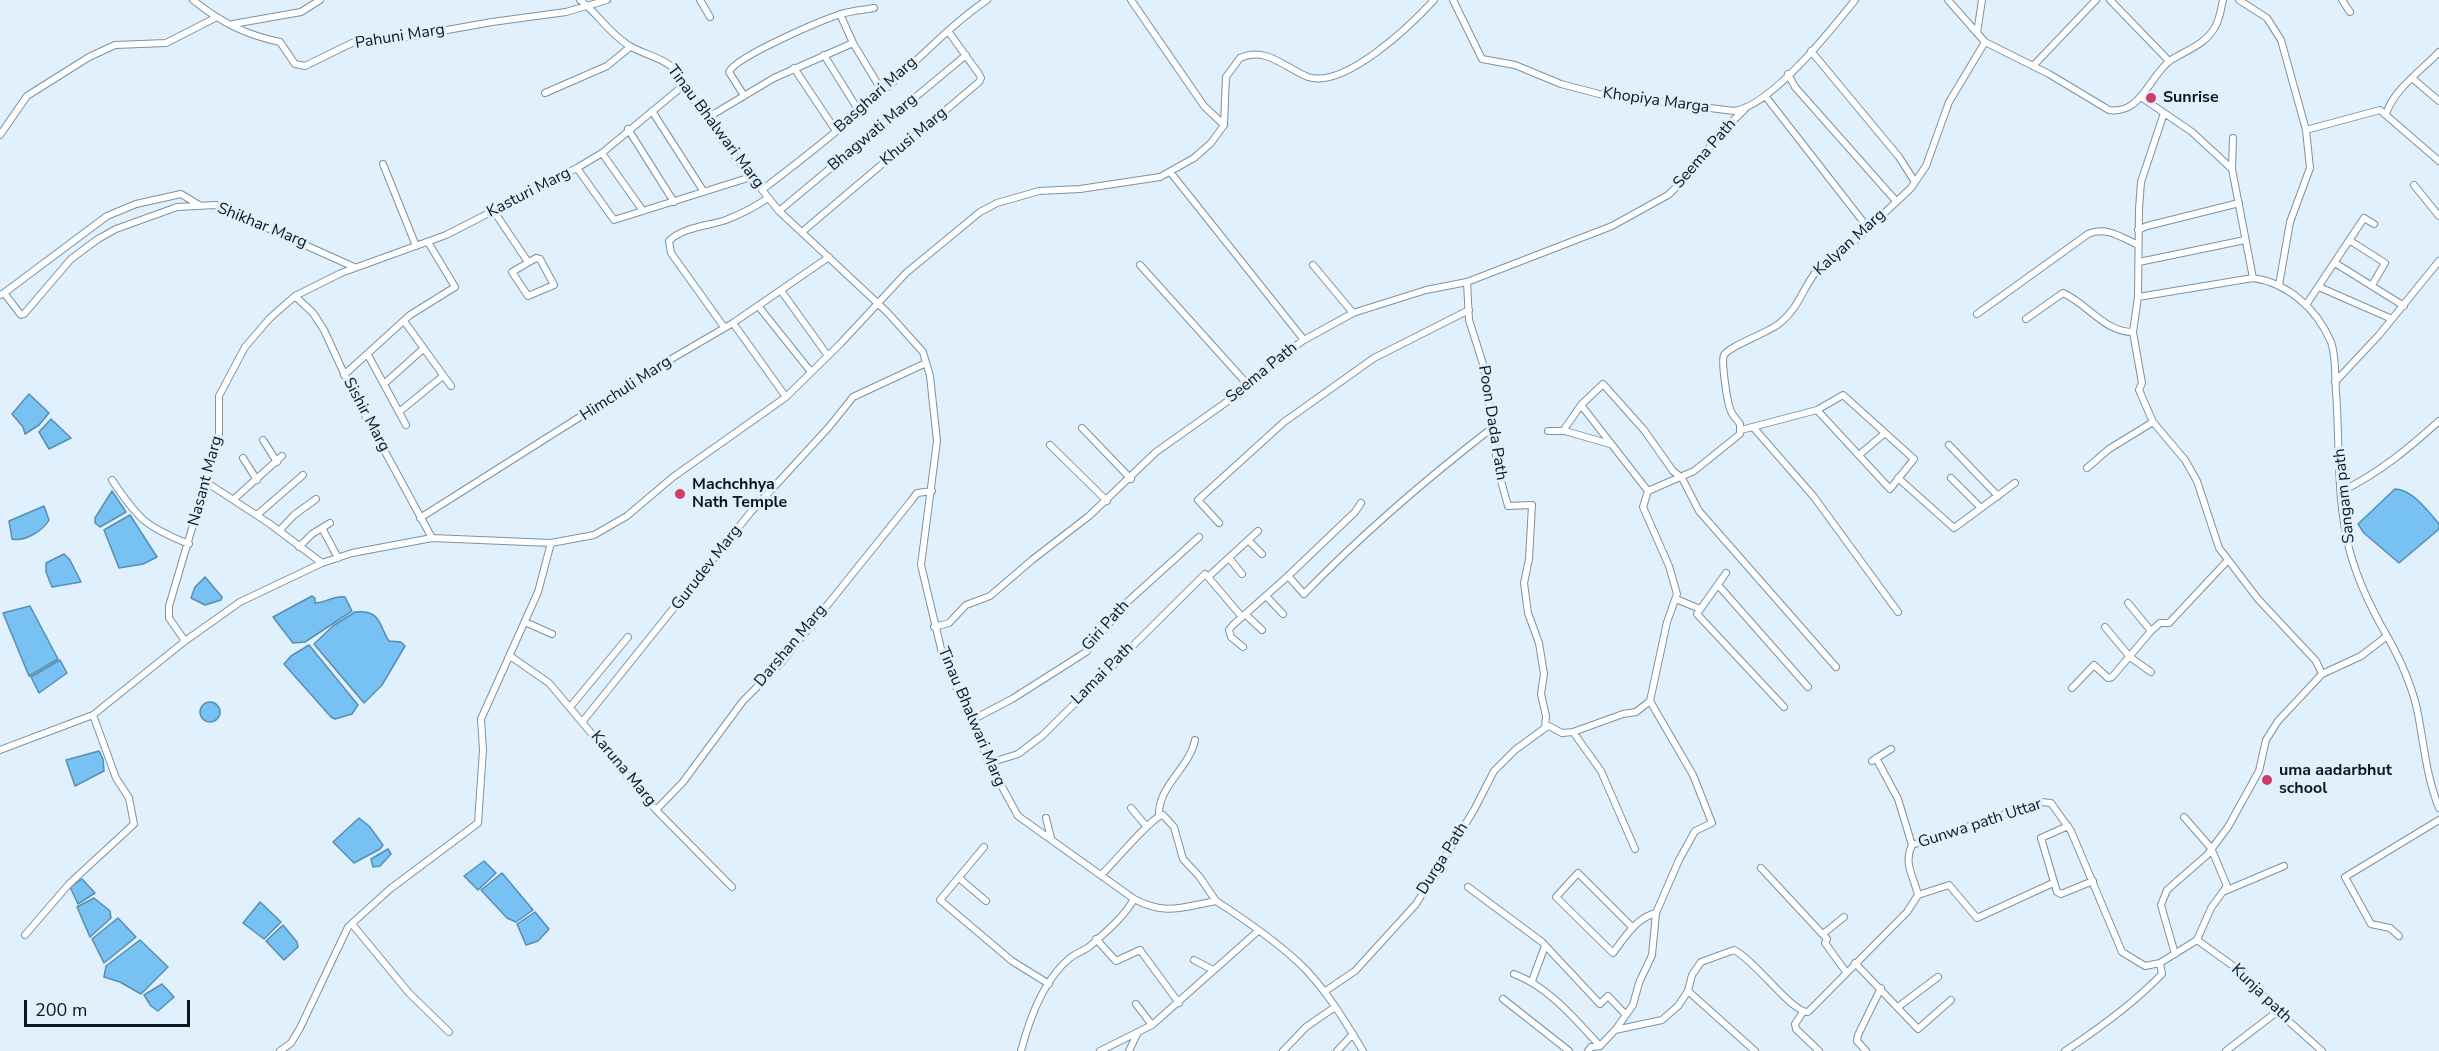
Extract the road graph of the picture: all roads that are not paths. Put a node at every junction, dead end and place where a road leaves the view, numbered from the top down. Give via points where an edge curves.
1 (193, 0) edge
2 (320, 0) edge
3 (579, 0) edge
4 (607, 0) edge
5 (700, 0) edge
6 (1131, 0) edge
7 (1434, 0) edge
8 (1453, 0) edge
9 (1856, 0) edge
10 (1948, 0) edge
11 (1982, 0) edge
12 (2096, 0) edge
13 (2110, 0) edge
14 (2223, 0) edge
15 (2239, 0) edge
16 (2342, 0) edge
17 (982, 1) edge
18 (588, 7) junction
19 (874, 8) dead end
20 (2350, 12) dead end
21 (840, 14) junction
22 (710, 16) dead end
23 (215, 18) junction
24 (232, 24) junction
25 (948, 31) junction
26 (1977, 33) junction
27 (1984, 42) junction
28 (853, 43) junction
29 (630, 46) junction
30 (1811, 51) junction
31 (2439, 52) edge
32 (824, 55) junction
33 (966, 55) junction
34 (2169, 61) junction
35 (2033, 66) junction
36 (794, 68) junction
37 (1788, 74) junction
38 (2412, 78) junction
39 (684, 85) junction
40 (882, 91) junction
41 (545, 93) dead end
42 (743, 94) junction
43 (1766, 97) junction
44 (2141, 97) junction
45 (2439, 101) edge
46 (1744, 110) junction
47 (652, 111) junction
48 (859, 111) junction
49 (2164, 113) junction
50 (2386, 114) junction
51 (707, 118) junction
52 (1224, 125) junction
53 (628, 129) junction
54 (2306, 130) junction
55 (836, 131) junction
56 (0, 135) edge
57 (2233, 138) dead end
58 (602, 153) junction
59 (2439, 161) edge
60 (383, 164) dead end
61 (577, 168) junction
62 (2232, 169) junction
63 (1172, 173) junction
64 (751, 177) junction
65 (1915, 182) junction
66 (2414, 185) dead end
67 (763, 189) junction
68 (704, 192) junction
69 (768, 198) junction
70 (1896, 201) junction
71 (674, 202) junction
72 (2239, 203) junction
73 (200, 205) junction
74 (494, 210) junction
75 (779, 211) junction
76 (643, 212) junction
77 (2439, 216) edge
78 (2374, 224) dead end
79 (1868, 228) junction
80 (2138, 231) junction
81 (802, 232) junction
82 (2245, 240) junction
83 (2349, 240) junction
84 (428, 243) junction
85 (2138, 245) junction
86 (416, 246) junction
87 (829, 257) junction
88 (528, 261) junction
89 (2439, 261) edge
90 (2139, 262) junction
91 (2335, 263) junction
92 (1140, 265) dead end
93 (1313, 265) dead end
94 (354, 267) junction
95 (2253, 278) junction
96 (1467, 282) junction
97 (2279, 285) junction
98 (2372, 285) junction
99 (2319, 287) junction
100 (782, 292) junction
101 (2, 294) edge
102 (295, 296) junction
103 (2138, 297) junction
104 (878, 303) junction
105 (2306, 305) junction
106 (2404, 306) junction
107 (759, 307) junction
108 (1468, 310) junction
109 (1353, 313) junction
110 (1977, 314) dead end
111 (2026, 319) dead end
112 (2392, 319) junction
113 (404, 321) junction
114 (733, 323) junction
115 (724, 327) junction
116 (2133, 332) junction
117 (1304, 340) junction
118 (423, 349) junction
119 (368, 355) junction
120 (828, 356) junction
121 (926, 363) junction
122 (811, 372) junction
123 (345, 375) junction
124 (443, 376) junction
125 (2335, 382) junction
126 (384, 384) junction
127 (451, 386) dead end
128 (1249, 386) junction
129 (786, 397) junction
130 (1581, 405) junction
131 (1817, 410) junction
132 (399, 412) junction
133 (2439, 421) edge
134 (2153, 422) junction
135 (406, 425) dead end
136 (1753, 427) junction
137 (1492, 428) junction
138 (1082, 429) dead end
139 (1742, 430) junction
140 (1548, 431) dead end
141 (1563, 431) junction
142 (1885, 433) junction
143 (263, 440) dead end
144 (1611, 444) junction
145 (1050, 445) dead end
146 (1949, 446) dead end
147 (1858, 455) junction
148 (282, 456) dead end
149 (243, 458) dead end
150 (277, 462) junction
151 (2086, 468) dead end
152 (303, 475) dead end
153 (1682, 478) junction
154 (1898, 478) junction
155 (1951, 478) dead end
156 (1131, 479) junction
157 (112, 480) dead end
158 (257, 480) junction
159 (206, 482) junction
160 (2016, 483) dead end
161 (932, 491) junction
162 (1648, 491) junction
163 (2342, 491) junction
164 (1998, 496) junction
165 (234, 499) junction
166 (316, 499) dead end
167 (1107, 501) junction
168 (1361, 503) dead end
169 (1981, 508) junction
170 (257, 515) junction
171 (420, 518) junction
172 (330, 523) dead end
173 (1219, 523) dead end
174 (322, 528) junction
175 (279, 531) junction
176 (1258, 531) dead end
177 (1199, 537) dead end
178 (432, 538) junction
179 (1249, 541) junction
180 (551, 543) junction
181 (189, 544) junction
182 (299, 547) junction
183 (1262, 554) dead end
184 (338, 558) junction
185 (1229, 558) junction
186 (2228, 560) junction
187 (322, 563) junction
188 (1726, 573) dead end
189 (1242, 574) dead end
190 (1288, 576) junction
191 (1208, 577) junction
192 (1718, 585) junction
193 (1266, 596) junction
194 (1676, 599) junction
195 (2128, 603) dead end
196 (1700, 609) junction
197 (1898, 612) dead end
198 (1283, 614) dead end
199 (1244, 615) junction
200 (525, 622) junction
201 (934, 627) junction
202 (2105, 627) dead end
203 (1262, 630) dead end
204 (2151, 631) junction
205 (552, 634) dead end
206 (2387, 636) junction
207 (628, 638) dead end
208 (185, 642) junction
209 (1243, 647) dead end
210 (510, 656) junction
211 (2130, 657) junction
212 (1836, 667) dead end
213 (2151, 672) dead end
214 (2322, 674) junction
215 (1808, 687) dead end
216 (2072, 688) dead end
217 (1650, 701) junction
218 (571, 706) junction
219 (1784, 707) dead end
220 (93, 715) junction
221 (972, 720) junction
222 (583, 721) junction
223 (1545, 728) junction
224 (1573, 732) junction
225 (1195, 740) dead end
226 (1891, 749) dead end
227 (0, 750) edge
228 (989, 763) junction
229 (1131, 808) dead end
230 (2439, 808) edge
231 (656, 810) junction
232 (1159, 815) junction
233 (2184, 817) dead end
234 (1046, 818) dead end
235 (2439, 820) edge
236 (1146, 826) junction
237 (2068, 826) junction
238 (1051, 838) junction
239 (1912, 845) junction
240 (984, 847) dead end
241 (2211, 848) junction
242 (1635, 849) dead end
243 (2284, 866) dead end
244 (1761, 868) dead end
245 (1102, 874) junction
246 (959, 878) junction
247 (2092, 881) junction
248 (2053, 883) junction
249 (732, 887) dead end
250 (1467, 887) dead end
251 (2223, 892) junction
252 (1918, 895) junction
253 (1134, 899) junction
254 (986, 901) dead end
255 (1216, 901) junction
256 (1656, 913) junction
257 (1844, 917) dead end
258 (352, 924) junction
259 (1633, 927) junction
260 (1258, 931) junction
261 (25, 934) dead end
262 (1823, 934) junction
263 (2399, 936) dead end
264 (1096, 939) junction
265 (2197, 940) junction
266 (1545, 946) junction
267 (2175, 954) junction
268 (1194, 960) dead end
269 (1855, 963) junction
270 (2160, 963) junction
271 (1213, 970) junction
272 (1846, 972) junction
273 (1514, 974) dead end
274 (1938, 977) dead end
275 (1532, 981) junction
276 (1049, 984) junction
277 (1881, 988) junction
278 (1688, 991) junction
279 (1324, 992) junction
280 (1503, 999) dead end
281 (1952, 1000) dead end
282 (1179, 1003) junction
283 (1136, 1004) dead end
284 (1898, 1006) junction
285 (1335, 1007) junction
286 (2278, 1011) junction
287 (1803, 1012) junction
288 (1626, 1015) junction
289 (1152, 1025) junction
290 (1615, 1030) junction
291 (449, 1032) dead end
292 (1137, 1034) junction
293 (1353, 1034) junction
294 (1600, 1046) junction
295 (280, 1051) edge
296 (1021, 1051) edge
297 (1100, 1051) edge
298 (1129, 1051) edge
299 (1283, 1051) edge
300 (1336, 1051) edge
301 (1364, 1051) edge
302 (1569, 1051) edge
303 (1588, 1051) edge
304 (1755, 1051) edge
305 (1820, 1051) edge
306 (1866, 1051) edge
307 (2065, 1051) edge
308 (2226, 1051) edge
309 (2322, 1051) edge

1 - 23 street, Pahuni Marg
2 - 24 street via 301,12
3 - 18 street, Tinau Bhalwari Marg
4 - 18 street, Pahuni Marg
5 - 22 street
6 - 52 street via 1204,106
7 - 52 street via 1387,45 1354,69 1317,78 1259,54 1240,58 1226,77
8 - 46 street, Khopiya Marga via 1482,59 1488,62 1515,65 1599,94 1701,109
9 - 30 street
10 - 26 street
11 - 26 street
12 - 35 street
13 - 34 street
14 - 34 street via 2216,26 2205,40
15 - 54 street via 2267,18 2281,40
16 - 20 street
17 - 25 street, Basghari Marg
18 - 24 street, Pahuni Marg via 391,40 354,42 305,66 295,64 280,42 259,39
18 - 29 street, Tinau Bhalwari Marg via 608,30
19 - 21 street
21 - 28 street
21 - 42 street via 759,49 730,69
23 - 24 street, Pahuni Marg
23 - 56 street via 166,43 115,45 89,57 27,96
25 - 33 street, Khusi Marg
25 - 40 street, Basghari Marg
26 - 27 street
27 - 35 street
27 - 65 street, Kalyan Marg via 1949,102 1935,146
28 - 32 street
28 - 40 street
29 - 39 street, Tinau Bhalwari Marg via 663,60
29 - 41 street via 607,66
30 - 37 street
30 - 65 street via 1899,157
31 - 38 street
32 - 36 street
32 - 48 street
33 - 75 street, Bhagwati Marg
33 - 81 street, Khusi Marg via 980,74 979,82
34 - 44 street
35 - 44 street via 2109,110 2120,111
36 - 42 street
36 - 55 street
37 - 43 street
37 - 70 street via 1795,87
38 - 45 street
38 - 50 street
39 - 47 street, Kasturi Marg
39 - 51 street, Tinau Bhalwari Marg
40 - 48 street, Basghari Marg
42 - 51 street
43 - 46 street
43 - 79 street
44 - 49 street
46 - 96 street, Seema Path via 1668,195 1612,226
47 - 53 street, Kasturi Marg
47 - 68 street
48 - 55 street, Basghari Marg
49 - 62 street via 2192,132
49 - 80 street via 2141,182
50 - 54 street via 2370,111
50 - 59 street
51 - 64 street, Tinau Bhalwari Marg
52 - 63 street via 1206,148
53 - 58 street, Kasturi Marg
53 - 71 street
54 - 97 street via 2310,168 2290,222
55 - 67 street, Basghari Marg
57 - 62 street
58 - 61 street, Kasturi Marg
58 - 76 street
60 - 86 street
61 - 74 street, Kasturi Marg
61 - 76 street via 614,220
62 - 72 street
63 - 104 street via 1105,186 1042,191 997,202 939,245
63 - 117 street
64 - 67 street, Tinau Bhalwari Marg
64 - 68 street
65 - 70 street, Kalyan Marg
66 - 77 street
67 - 69 street, Tinau Bhalwari Marg
68 - 71 street
69 - 75 street, Tinau Bhalwari Marg
69 - 115 street via 756,207 682,232 669,241 671,254
70 - 79 street, Kalyan Marg
71 - 76 street
72 - 80 street
72 - 82 street
73 - 94 street, Shikhar Marg via 216,205
73 - 101 street via 181,194 124,208 93,225
73 - 101 street, Shikhar Marg via 158,213 98,239 71,260 24,314 14,310
74 - 84 street, Kasturi Marg
74 - 88 street
75 - 81 street, Tinau Bhalwari Marg
78 - 83 street via 2364,218
79 - 139 street, Kalyan Marg via 1843,252 1816,269 1782,321 1765,334 1725,353 1722,362 1730,411
80 - 85 street
81 - 87 street, Tinau Bhalwari Marg
82 - 90 street
82 - 95 street
83 - 91 street
83 - 98 street via 2385,263
84 - 86 street, Kasturi Marg
84 - 113 street via 455,287
85 - 90 street
85 - 110 street via 2097,230
86 - 94 street, Kasturi Marg
87 - 100 street, Himchuli Marg
87 - 104 street, Tinau Bhalwari Marg
88 - 88 street via 512,272 524,294 531,296 553,286 540,259
89 - 106 street
90 - 103 street
91 - 98 street
91 - 99 street
92 - 128 street
93 - 109 street
94 - 102 street, Nasant Marg
95 - 97 street, Sangam path
95 - 103 street
96 - 108 street, Poon Dada Path
96 - 109 street, Seema Path via 1426,290
97 - 105 street, Sangam path
98 - 106 street
99 - 105 street
99 - 112 street
100 - 107 street, Himchuli Marg
100 - 120 street
102 - 123 street, Sishir Marg via 324,330
102 - 159 street, Nasant Marg via 254,335 219,396 219,437
103 - 116 street
104 - 120 street
104 - 121 street, Tinau Bhalwari Marg via 908,333 923,352
105 - 125 street, Sangam path via 2316,314 2331,344
106 - 112 street
107 - 114 street, Himchuli Marg
107 - 122 street
108 - 137 street, Poon Dada Path via 1484,367
108 - 173 street via 1374,358 1284,422 1198,500
109 - 117 street, Seema Path
111 - 116 street via 2063,293 2108,325
112 - 125 street
113 - 118 street
113 - 119 street
114 - 115 street, Himchuli Marg
114 - 129 street
115 - 171 street, Himchuli Marg
116 - 134 street via 2142,383 2139,390
117 - 128 street, Seema Path
118 - 124 street
118 - 126 street
119 - 123 street
119 - 126 street
120 - 122 street
121 - 161 street, Tinau Bhalwari Marg via 938,441
121 - 222 street, Gurudev Marg via 853,397 750,513
122 - 129 street
123 - 171 street, Sishir Marg
124 - 127 street
124 - 132 street
125 - 163 street, Sangam path
126 - 132 street
128 - 156 street, Seema Path via 1156,452
129 - 180 street via 673,477 627,516 594,535
130 - 141 street
130 - 144 street
130 - 153 street via 1603,384
131 - 136 street
131 - 142 street via 1843,395
131 - 147 street
132 - 135 street
133 - 163 street via 2404,453
134 - 151 street
134 - 186 street via 2197,481 2216,540
136 - 139 street
136 - 197 street via 1814,497
137 - 190 street via 1353,543 1304,594
137 - 223 street, Poon Dada Path via 1508,506 1532,506 1524,583 1544,674 1540,694
138 - 156 street
139 - 153 street via 1707,463
140 - 141 street
141 - 144 street
142 - 147 street
142 - 154 street via 1914,459
143 - 150 street
144 - 162 street
145 - 167 street
146 - 164 street
147 - 154 street via 1890,489
148 - 150 street
149 - 158 street
150 - 158 street
152 - 170 street
153 - 162 street
153 - 212 street via 1699,511
154 - 169 street via 1954,528
155 - 169 street
156 - 167 street, Seema Path
157 - 181 street via 143,521
158 - 165 street
159 - 165 street
159 - 181 street, Nasant Marg
160 - 164 street
161 - 201 street, Tinau Bhalwari Marg via 921,565
161 - 231 street, Darshan Marg via 917,494
162 - 194 street via 1643,507 1669,566
163 - 206 street, Sangam path via 2350,551
164 - 169 street
165 - 170 street
166 - 175 street
167 - 201 street, Seema Path via 990,596 966,605 949,623
168 - 190 street
170 - 175 street
171 - 178 street, Sishir Marg
172 - 174 street
174 - 182 street
174 - 184 street
175 - 182 street
176 - 179 street, Lamai Path
177 - 221 street, Giri Path via 1125,604 1086,652
178 - 180 street
178 - 184 street
179 - 183 street
179 - 185 street, Lamai Path
180 - 200 street
181 - 208 street, Nasant Marg via 168,612
182 - 187 street
184 - 187 street
185 - 189 street
185 - 191 street, Lamai Path
186 - 204 street via 2169,623 2160,623
186 - 214 street via 2258,599 2316,661
187 - 208 street via 248,597
188 - 192 street
190 - 193 street
191 - 199 street
191 - 228 street, Lamai Path via 1205,574 1043,735 1017,754
192 - 196 street
192 - 215 street
193 - 198 street
193 - 199 street
194 - 196 street
194 - 217 street via 1666,622
195 - 204 street
196 - 219 street via 1697,614
199 - 203 street
199 - 209 street via 1229,630 1230,637
200 - 205 street
200 - 210 street
201 - 221 street, Tinau Bhalwari Marg via 943,657
202 - 211 street
204 - 211 street
206 - 214 street via 2361,656
206 - 230 street, Sangam path via 2417,709 2430,785
207 - 218 street
208 - 220 street
210 - 218 street, Karuna Marg via 537,672
210 - 258 street via 481,719 478,823 390,889
211 - 213 street
211 - 216 street via 2110,678 2092,666
214 - 241 street via 2278,721 2266,740 2259,771 2241,806
217 - 224 street via 1636,712
217 - 256 street via 1693,775 1712,823 1695,831
218 - 222 street, Karuna Marg
220 - 227 street
220 - 261 street via 116,778 129,798 134,824 69,884
221 - 228 street, Tinau Bhalwari Marg
222 - 231 street, Karuna Marg
223 - 224 street
223 - 279 street, Durga Path via 1494,771 1416,904 1354,971
224 - 242 street via 1601,771
225 - 232 street via 1190,755 1160,801
226 - 239 street via 1874,760 1898,799
228 - 238 street, Tinau Bhalwari Marg via 1018,816
229 - 236 street
231 - 249 street, Karuna Marg
232 - 236 street
232 - 255 street via 1172,822 1183,859
233 - 241 street
234 - 238 street
235 - 263 street via 2345,878 2371,924 2390,928
236 - 245 street
237 - 239 street, Gunwa path Uttar via 2051,802 2041,802
237 - 247 street, Gunwa path Uttar
237 - 248 street via 2041,838
238 - 245 street, Tinau Bhalwari Marg
239 - 252 street, Gunwa path Uttar via 1907,855
240 - 246 street
241 - 251 street via 2227,886
241 - 267 street via 2168,890 2161,905
243 - 251 street
244 - 262 street
245 - 253 street, Tinau Bhalwari Marg
246 - 254 street
246 - 276 street via 942,896 943,905
247 - 248 street via 2061,894
247 - 270 street, Gunwa path Uttar via 2122,952 2145,966
248 - 252 street via 1977,918 1949,885
250 - 266 street
251 - 265 street
252 - 269 street via 1907,912
253 - 255 street, Tinau Bhalwari Marg via 1162,910
253 - 264 street via 1127,912
255 - 260 street
256 - 259 street
256 - 288 street via 1653,956
257 - 262 street
258 - 291 street via 409,993
258 - 295 street via 291,1043
259 - 259 street via 1612,952 1556,897 1578,873
260 - 271 street
260 - 279 street via 1298,962
262 - 272 street
264 - 276 street via 1070,958
264 - 282 street via 1116,961 1140,950
265 - 267 street
265 - 286 street, Kunja path via 2243,973
266 - 275 street
266 - 288 street via 1600,1004 1608,996
267 - 270 street
268 - 271 street
269 - 272 street
269 - 277 street
270 - 307 street via 2162,974 2145,991
271 - 282 street
272 - 287 street via 1816,1005
273 - 275 street
274 - 284 street
275 - 294 street via 1570,1013
276 - 296 street
277 - 284 street
277 - 306 street via 1858,1035 1857,1041
278 - 287 street via 1701,962 1734,950 1756,965
278 - 290 street via 1662,1020
278 - 304 street
279 - 285 street
280 - 302 street
281 - 284 street via 1918,1029
282 - 289 street
283 - 289 street
285 - 293 street
285 - 299 street via 1306,1027
286 - 308 street
286 - 309 street, Kunja path
287 - 305 street via 1795,1026
288 - 290 street
289 - 292 street
290 - 294 street
292 - 297 street
292 - 298 street
293 - 300 street
293 - 301 street
294 - 303 street

